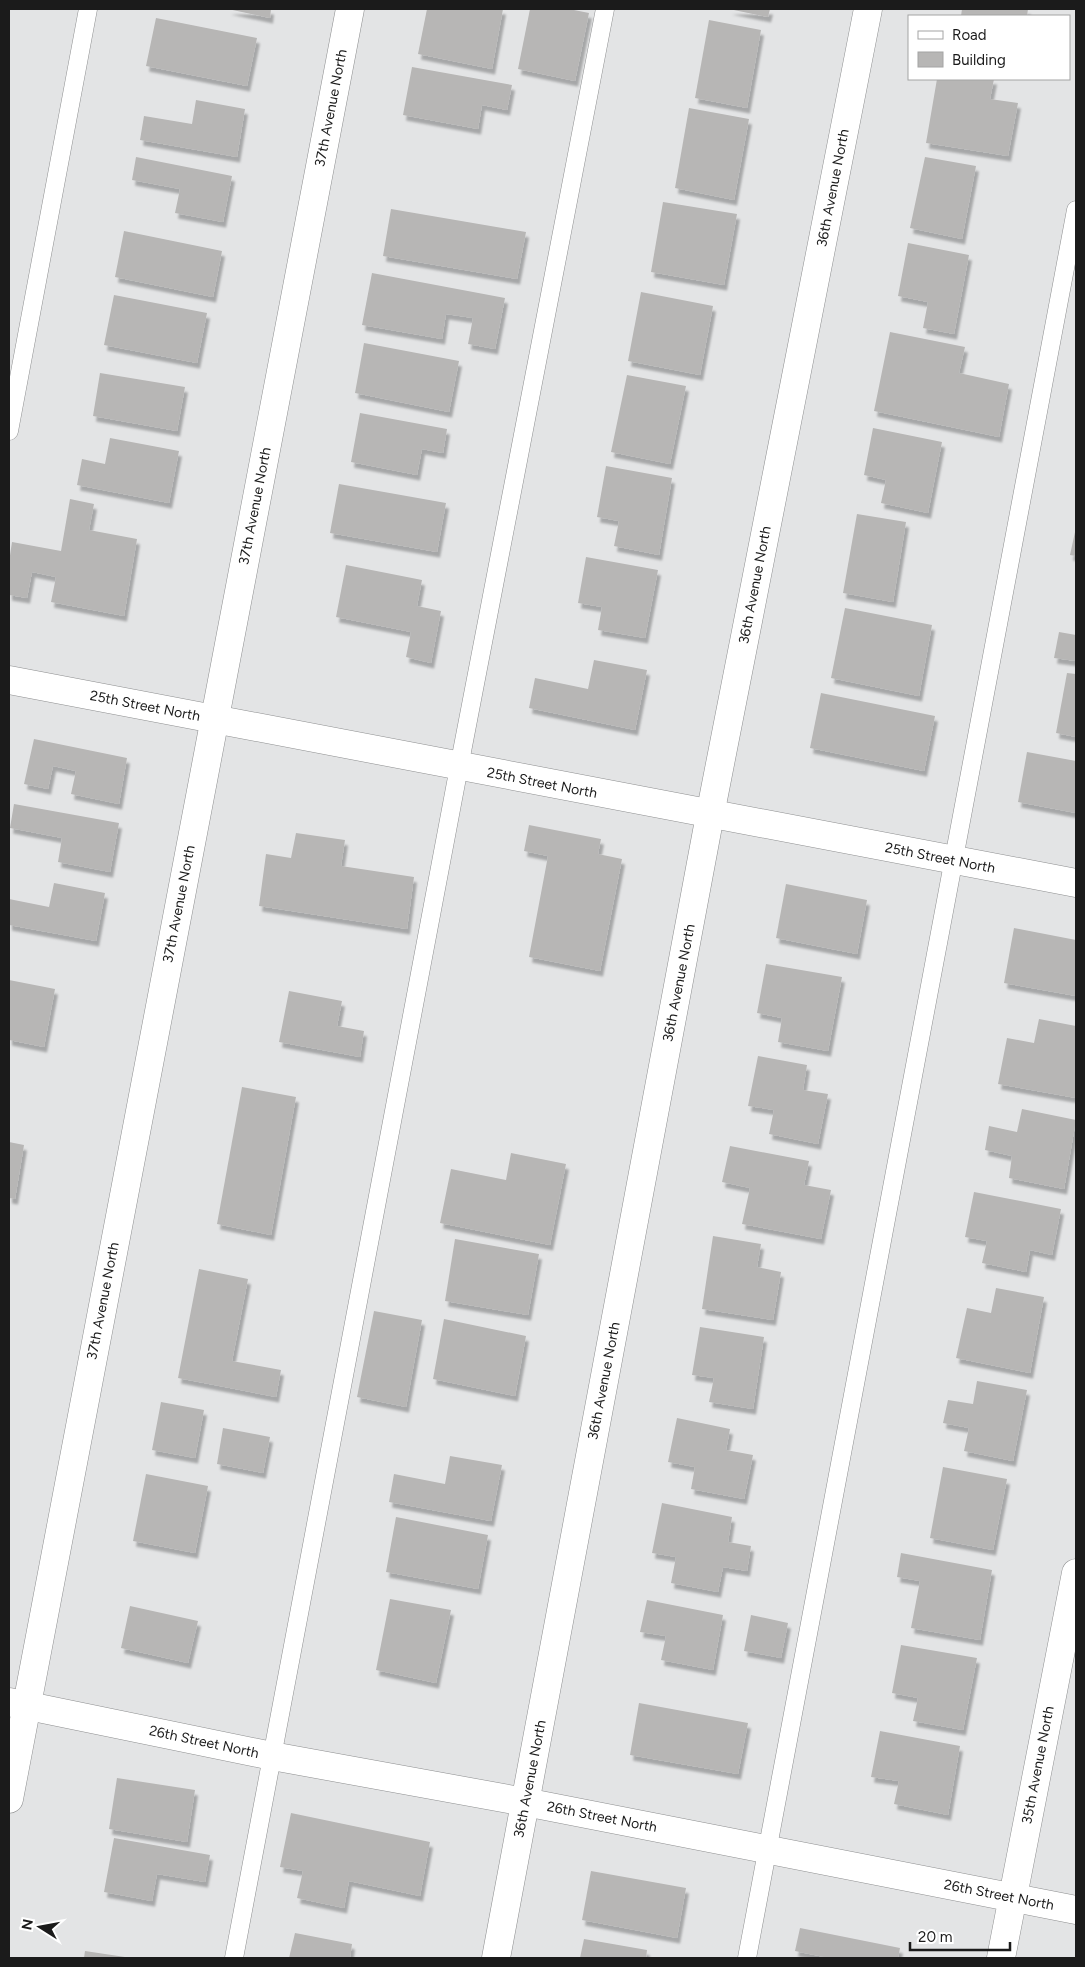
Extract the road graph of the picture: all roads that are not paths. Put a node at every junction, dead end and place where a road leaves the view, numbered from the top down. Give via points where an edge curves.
1 (88, 9) edge
2 (350, 9) edge
3 (605, 9) edge
4 (868, 9) edge
5 (1076, 210) edge
6 (9, 431) edge
7 (9, 680) edge
8 (214, 720) junction
9 (459, 767) junction
10 (710, 815) junction
11 (955, 861) junction
12 (1076, 884) edge
13 (1076, 1573) edge
14 (17, 1703) edge
15 (272, 1756) junction
16 (9, 1798) edge
17 (525, 1802) junction
18 (769, 1849) junction
19 (1012, 1898) junction
20 (1076, 1910) edge
21 (234, 1958) edge
22 (496, 1958) edge
23 (747, 1958) edge
24 (1001, 1958) edge

1 - 6 lane
2 - 8 street, 37th Avenue North
3 - 9 lane
4 - 10 street, 36th Avenue North
5 - 11 lane
7 - 8 street, 25th Street North
8 - 9 street, 25th Street North
8 - 14 street, 37th Avenue North
9 - 10 street, 25th Street North
9 - 15 lane
10 - 11 street, 25th Street North
10 - 17 street, 36th Avenue North
11 - 12 street, 25th Street North
11 - 18 lane
13 - 19 street, 35th Avenue North
14 - 15 street, 26th Street North
14 - 16 street, 37th Avenue North
15 - 17 street, 26th Street North
15 - 21 lane
17 - 18 street, 26th Street North
17 - 22 street, 36th Avenue North
18 - 19 street, 26th Street North
18 - 23 lane
19 - 20 street, 26th Street North
19 - 24 street, 35th Avenue North

